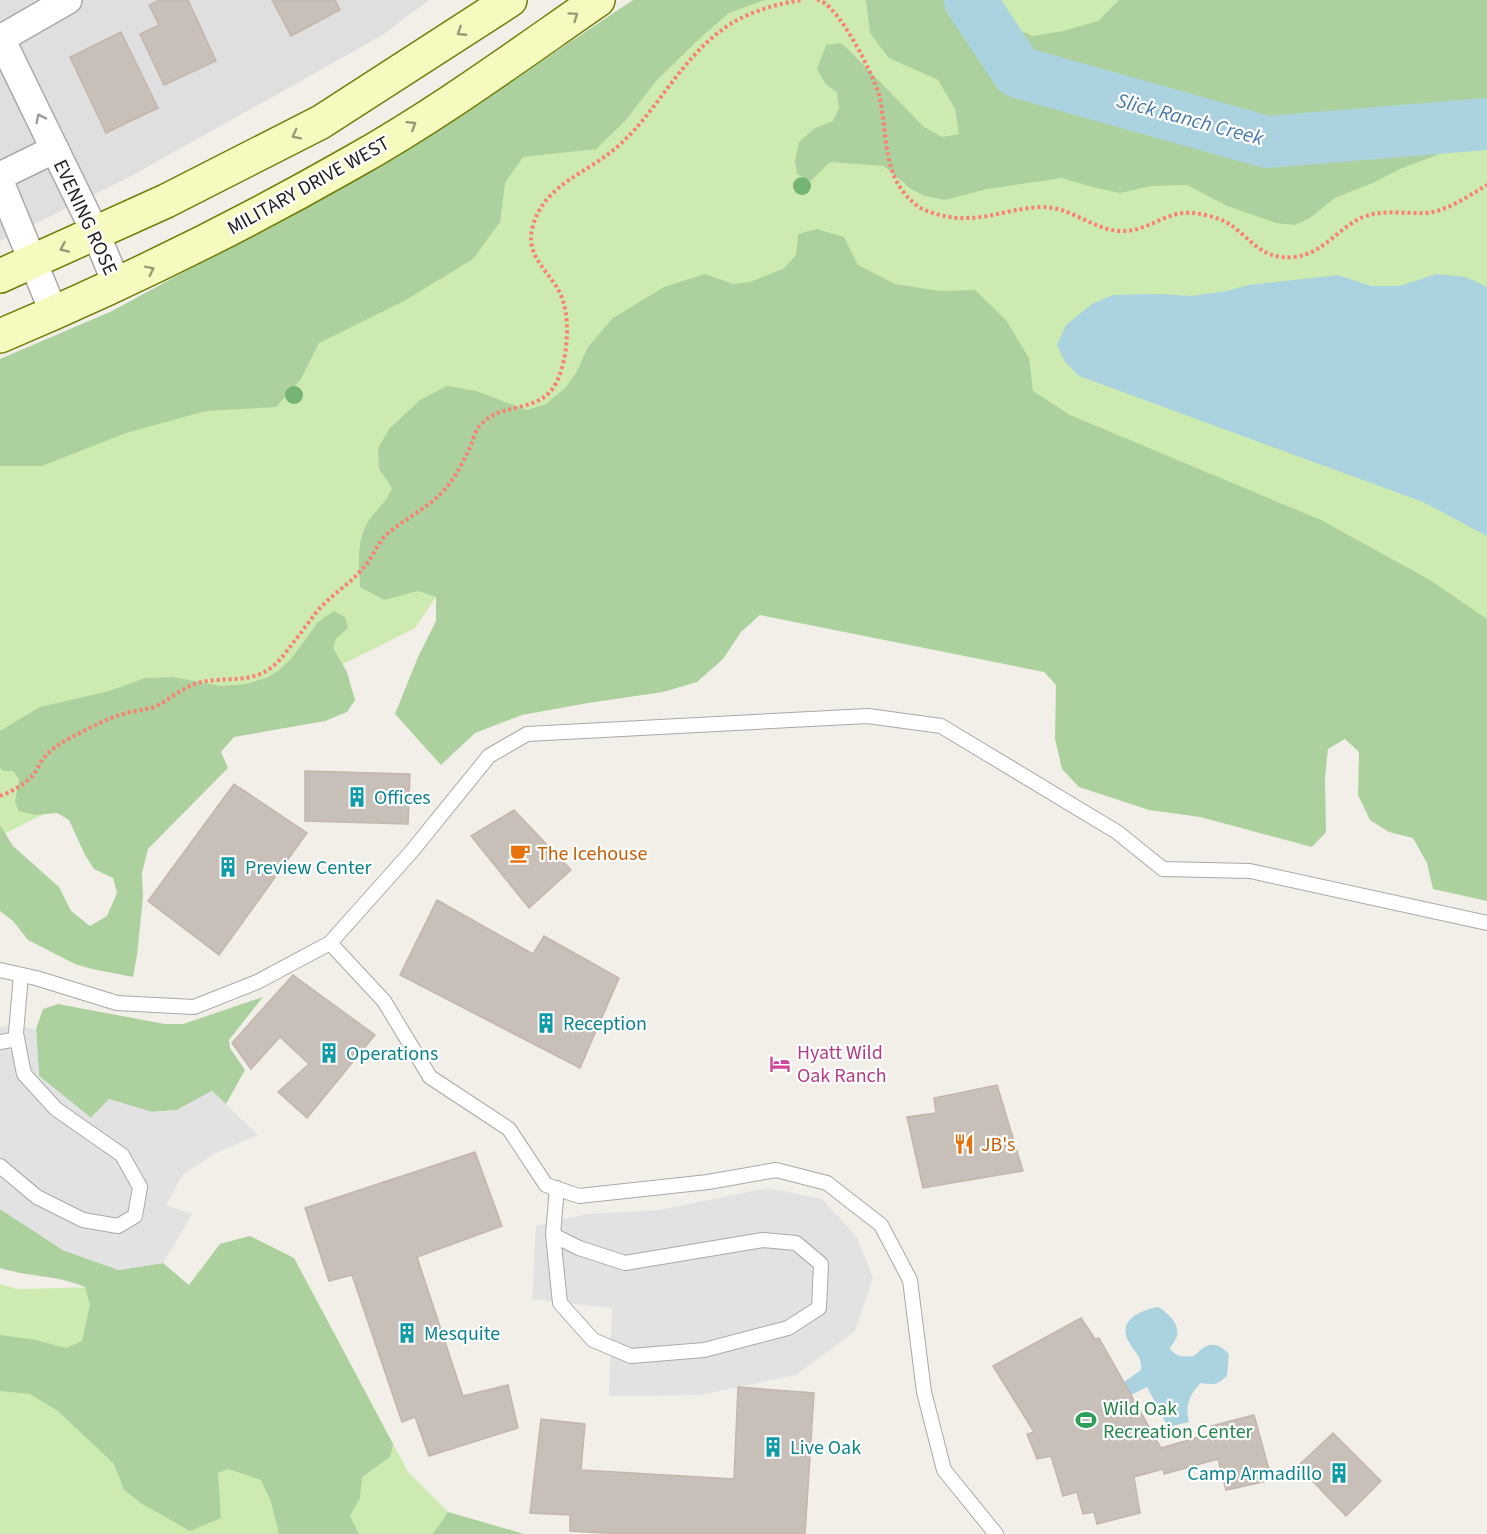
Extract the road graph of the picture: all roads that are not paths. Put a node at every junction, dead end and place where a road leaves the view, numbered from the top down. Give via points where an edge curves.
1 (68, 0) edge
2 (510, 0) edge
3 (598, 0) edge
4 (0, 39) edge
5 (55, 149) junction
6 (0, 176) edge
7 (0, 182) edge
8 (96, 234) junction
9 (34, 261) junction
10 (0, 276) edge
11 (117, 285) junction
12 (54, 313) junction
13 (0, 336) edge
14 (1487, 923) edge
15 (330, 943) junction
16 (0, 970) edge
17 (21, 975) junction
18 (17, 1039) junction
19 (0, 1042) edge
20 (0, 1166) edge
21 (557, 1188) junction
22 (553, 1235) junction
23 (996, 1534) edge

1 - 4 street
2 -> 8 main road via 321,122
11 -> 3 main road, MILITARY DRIVE WEST via 352,163 450,102
5 -> 4 street, EVENING ROSE
5 - 6 street, EVENING ROSE
5 - 8 street, EVENING ROSE
7 - 9 street
8 -> 9 main road
8 - 11 street, EVENING ROSE
9 - 10 main road
9 - 12 street
11 - 12 main road, MILITARY DRIVE WEST
12 - 13 main road, MILITARY DRIVE WEST
14 - 15 lane via 1250,871 1163,869 1117,832 941,726 868,716 527,734 489,756
15 - 17 lane via 257,982 194,1007 117,1003
15 - 21 lane via 384,1001 430,1077 509,1129 546,1185
16 - 17 lane
17 - 18 lane
18 - 19 lane
18 - 20 lane via 24,1074 56,1110 122,1155 140,1187 135,1216 118,1226 83,1220 37,1197
21 - 22 lane
21 - 23 lane via 579,1196 776,1170 827,1183 881,1226 910,1280 924,1392 944,1470
22 - 22 lane via 625,1263 764,1240 796,1243 820,1264 819,1308 788,1328 704,1350 631,1356 593,1341 560,1303

